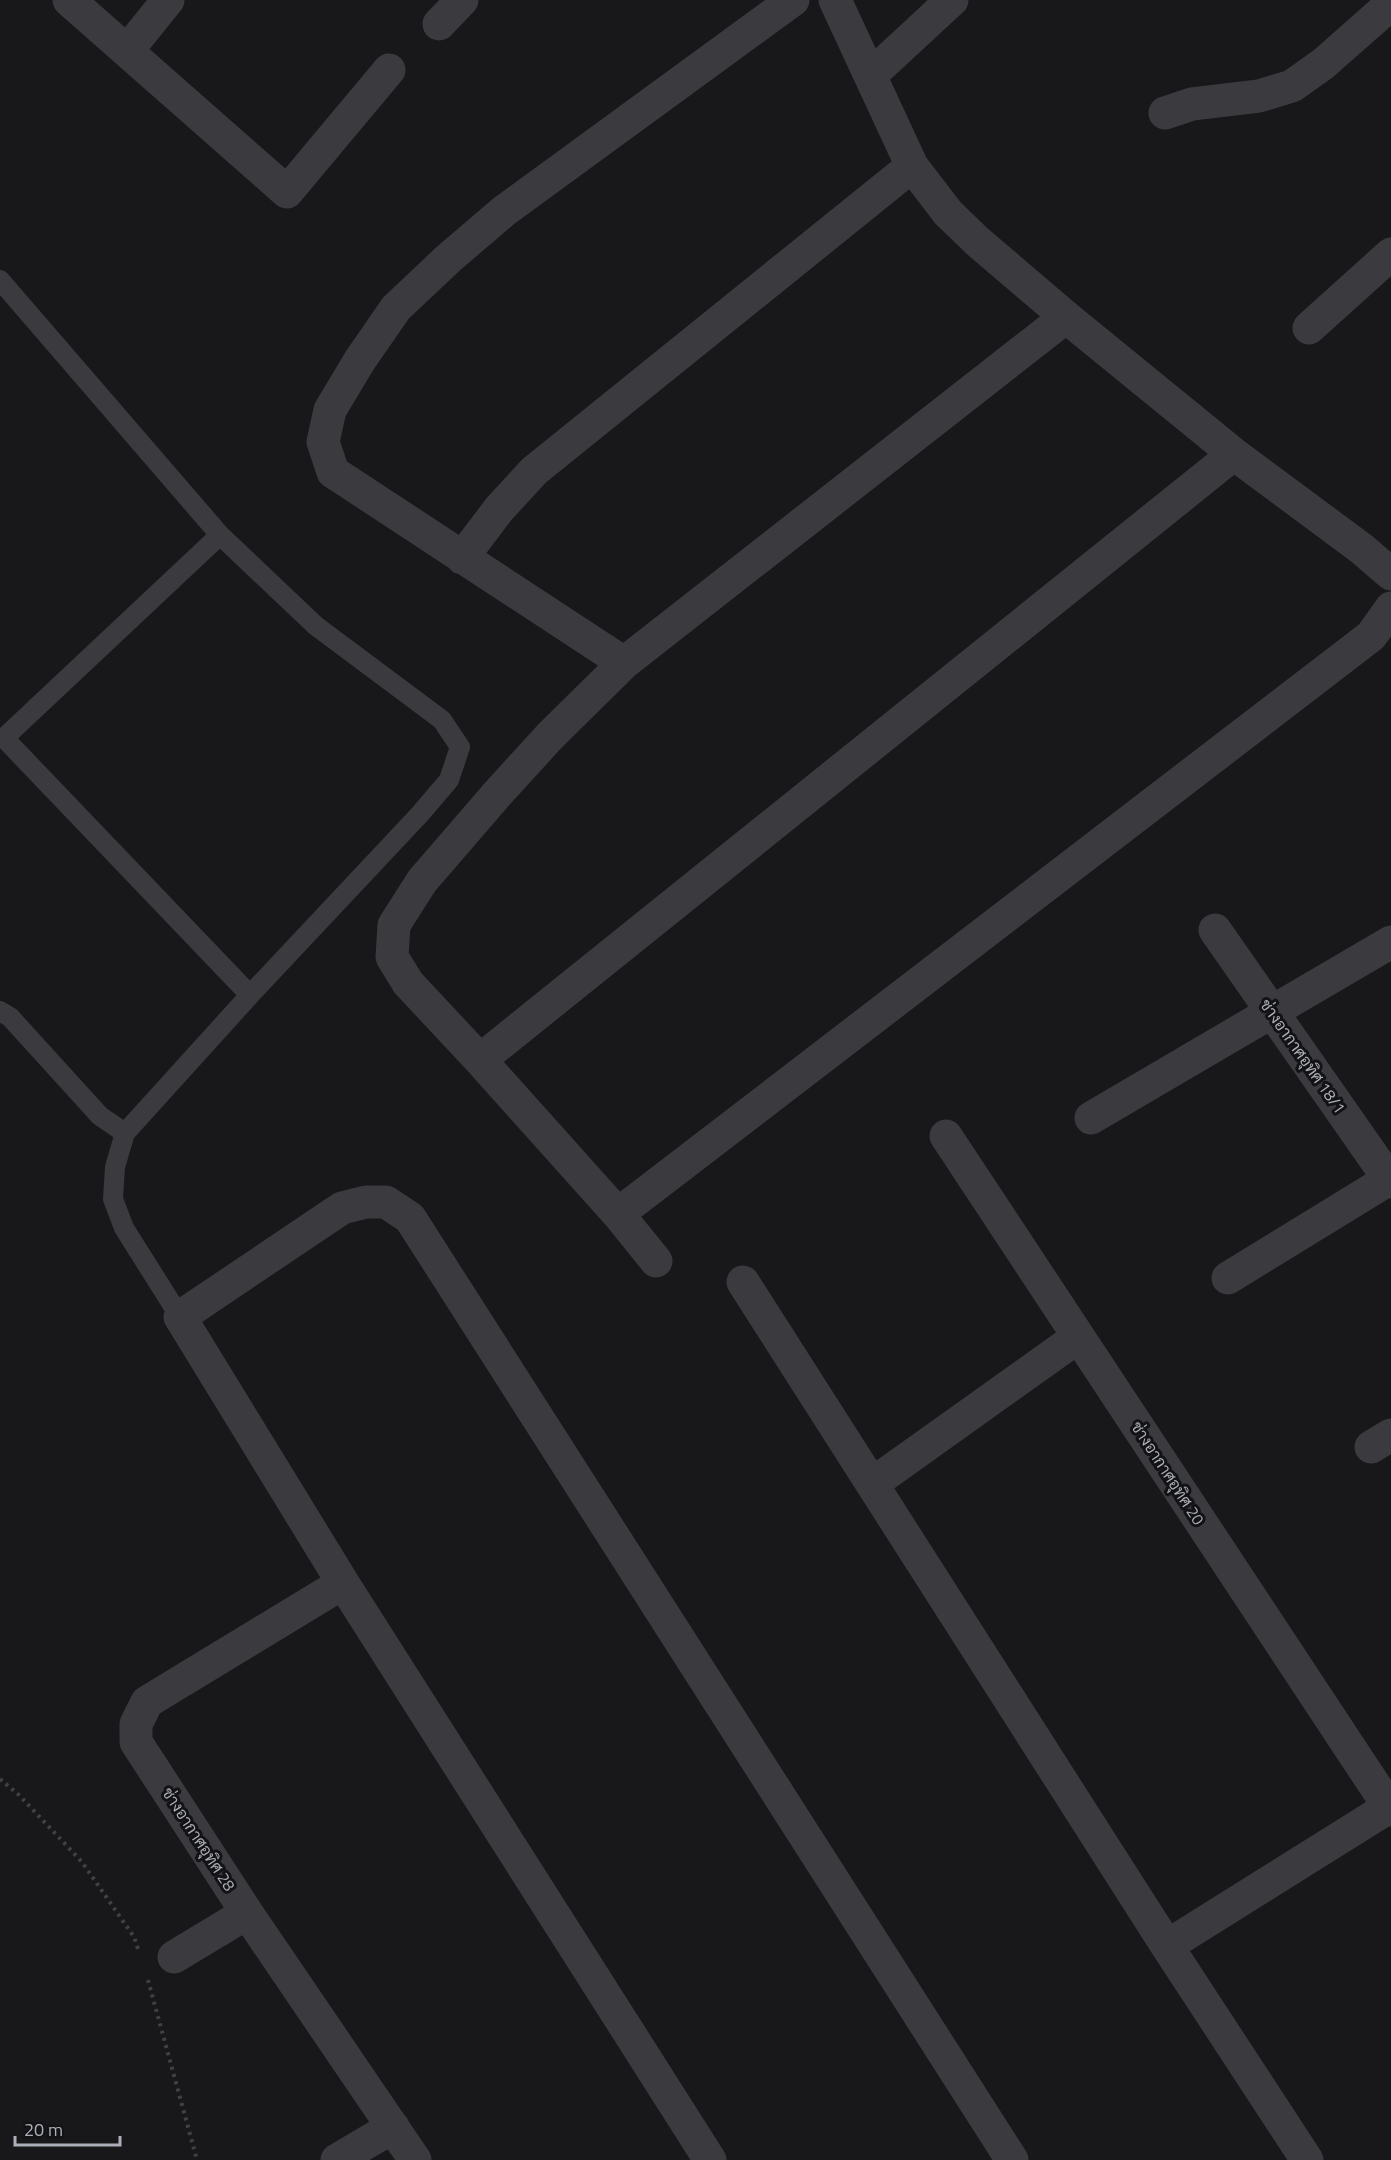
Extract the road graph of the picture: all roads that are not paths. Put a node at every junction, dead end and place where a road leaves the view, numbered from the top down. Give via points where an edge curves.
1 (69, 0) edge
2 (168, 0) edge
3 (462, 0) edge
4 (793, 0) edge
5 (835, 0) edge
6 (952, 0) edge
7 (1391, 4) edge
8 (438, 24) dead end
9 (127, 51) junction
10 (389, 70) dead end
11 (871, 75) junction
12 (1165, 113) dead end
13 (912, 166) junction
14 (1391, 254) edge
15 (0, 280) edge
16 (1066, 317) junction
17 (1309, 328) dead end
18 (1234, 454) junction
19 (220, 535) junction
20 (462, 558) junction
21 (1391, 574) edge
22 (1391, 608) edge
23 (624, 663) junction
24 (2, 736) edge
25 (1215, 930) dead end
26 (1391, 942) edge
27 (250, 995) junction
28 (0, 1011) edge
29 (1273, 1012) junction
30 (480, 1060) junction
31 (1091, 1118) dead end
32 (125, 1133) junction
33 (946, 1136) dead end
34 (1390, 1179) edge
35 (618, 1214) junction
36 (656, 1261) dead end
37 (1228, 1278) dead end
38 (743, 1282) dead end
39 (180, 1317) junction
40 (1078, 1337) junction
41 (872, 1484) junction
42 (343, 1583) junction
43 (1390, 1808) edge
44 (247, 1913) junction
45 (1167, 1946) junction
46 (174, 1957) dead end
47 (393, 2127) junction
48 (337, 2160) edge
49 (415, 2160) edge
50 (710, 2160) edge
51 (1012, 2160) edge
52 (1307, 2160) edge

1 - 9 street
2 - 9 street
3 - 8 street
4 - 20 street via 504,212 449,258 396,308 330,410 323,442 333,472
5 - 11 street
6 - 11 street
7 - 12 street via 1292,86 1259,96 1192,104
9 - 10 street via 287,192
11 - 13 street
13 - 16 street via 948,213
13 - 20 street via 534,471
14 - 17 street
15 - 19 lane
16 - 18 street
16 - 23 street
18 - 21 street
18 - 30 street
19 - 24 lane
19 - 27 lane via 316,626 442,720 460,747 449,780
20 - 23 street
22 - 35 street via 1371,636
23 - 30 street via 490,802 422,881 394,925 392,957 408,983
24 - 27 lane
25 - 29 street, ช่างอากาศอุทิศ 18/1
26 - 29 street
27 - 32 lane
28 - 32 lane via 10,1017 100,1116
29 - 31 street
29 - 34 street, ช่างอากาศอุทิศ 18/1
30 - 35 street
32 - 39 lane via 115,1167 113,1199 124,1228
33 - 40 street, ช่างอากาศอุทิศ 20
34 - 37 street
35 - 36 street
38 - 41 street
39 - 42 street
39 - 51 street via 342,1208 386,1202 410,1218
40 - 41 street
40 - 43 street, ช่างอากาศอุทิศ 20
41 - 45 street
42 - 44 street, ช่างอากาศอุทิศ 28 via 147,1702 136,1724 136,1742
42 - 50 street
43 - 45 street
44 - 46 street
44 - 47 street, ช่างอากาศอุทิศ 28
45 - 52 street
47 - 48 street
47 - 49 street, ช่างอากาศอุทิศ 28

